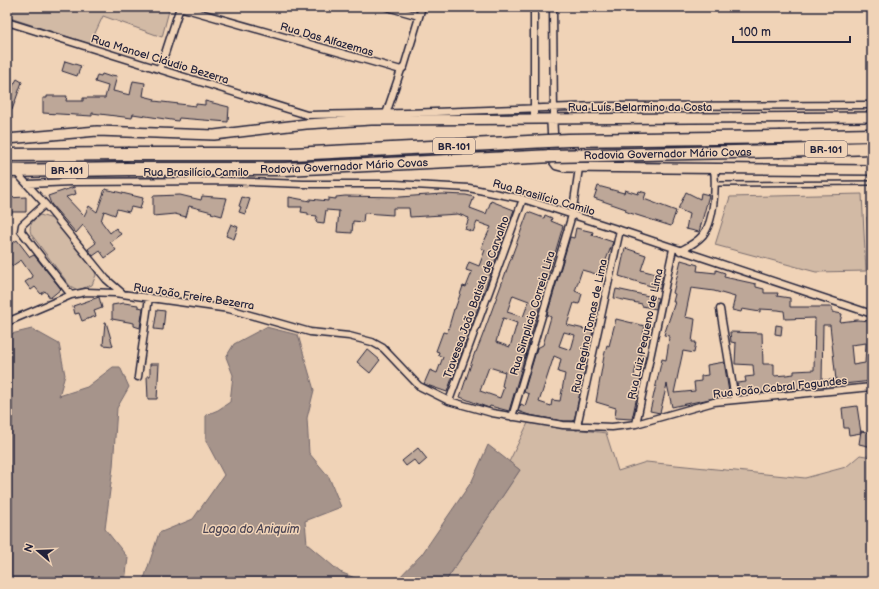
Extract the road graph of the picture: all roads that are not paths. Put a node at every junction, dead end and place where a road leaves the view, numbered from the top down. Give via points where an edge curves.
1 (179, 7) edge
2 (387, 7) edge
3 (422, 7) edge
4 (534, 7) edge
5 (553, 7) edge
6 (419, 16) junction
7 (7, 22) edge
8 (160, 69) junction
9 (401, 70) junction
10 (872, 105) edge
11 (555, 107) junction
12 (535, 108) junction
13 (386, 114) junction
14 (872, 117) edge
15 (534, 119) junction
16 (554, 119) junction
17 (872, 135) edge
18 (7, 139) edge
19 (851, 148) junction
20 (872, 148) edge
21 (872, 154) edge
22 (7, 155) edge
23 (579, 168) junction
24 (714, 169) junction
25 (872, 170) edge
26 (11, 171) edge
27 (872, 183) edge
28 (28, 184) junction
29 (716, 184) junction
30 (523, 200) junction
31 (45, 204) junction
32 (572, 215) junction
33 (620, 230) junction
34 (673, 249) junction
35 (680, 251) junction
36 (124, 294) junction
37 (71, 295) junction
38 (148, 297) junction
39 (720, 310) dead end
40 (872, 314) edge
41 (7, 322) edge
42 (138, 377) dead end
43 (872, 387) edge
44 (432, 393) joint
45 (735, 399) junction
46 (448, 401) junction
47 (512, 417) junction
48 (636, 424) junction
49 (577, 426) junction

1 - 8 street
1 - 9 street, Rua Das Alfazemas
2 - 6 street
3 - 6 street
4 - 12 street
5 - 11 street
6 - 9 street
7 - 8 street, Rua Manoel Cláudio Bezerra
8 - 13 street, Rua Manoel Cláudio Bezerra via 307,115
9 - 13 street
10 - 11 street, Rua Manoel Cláudio Bezerra
11 - 12 street, Rua Manoel Cláudio Bezerra
11 - 16 street
12 - 13 street, Rua Manoel Cláudio Bezerra
12 - 15 street
14 - 16 main road, Rua Luís Belarmino da Costa
15 - 16 main road
15 - 18 main road via 351,121 214,135 92,131
16 - 23 main road, Rua Luís Belarmino da Costa via 554,162 565,167
17 - 22 highway, Rodovia Governador Mário Covas / BR-101, bridge via 568,140 292,154
19 - 20 highway, Rodovia Governador Mário Covas / BR-101
19 - 21 highway
19 - 26 highway, Rodovia Governador Mário Covas / BR-101, bridge via 553,156 285,168
23 - 24 main road, Rua Luís Belarmino da Costa
23 - 32 street, Rua Simplicio Correia Lira
24 - 25 main road, Rua Luís Belarmino da Costa
24 - 29 street
26 - 28 street
27 - 29 lane
28 - 30 street, Rua Brasilício Camilo via 226,181 402,184 469,188
28 - 31 street
29 - 35 street via 704,235
30 - 32 street, Rua Brasilício Camilo
30 - 46 street, Travessa João Batista de Carvalho
31 - 36 street via 106,279
31 - 37 street via 22,225 21,230
32 - 33 street, Rua Brasilício Camilo
32 - 47 street, Rua Simplicio Correia Lira
33 - 34 street, Rua Brasilício Camilo
33 - 49 street, Rua Regina Tomas de Lima
34 - 35 street, Rua Brasilício Camilo
34 - 48 street, Rua Luiz Pequeno de Lima
35 - 40 street, Rua Brasilício Camilo
36 - 37 street, Rua João Freire Bezerra via 101,291
36 - 38 street, Rua João Freire Bezerra
37 - 41 street, Rua João Freire Bezerra
38 - 42 street
38 - 44 street, Rua João Freire Bezerra via 229,309 310,332 349,336 372,342 383,348 419,386
39 - 45 street
43 - 45 street, Rua João Cabral Fagundes
44 - 46 street, Rua João Cabral Fagundes
45 - 48 street, Rua João Cabral Fagundes via 714,402
46 - 47 street, Rua João Cabral Fagundes
47 - 49 street, Rua João Cabral Fagundes
48 - 49 street, Rua João Cabral Fagundes via 612,427

